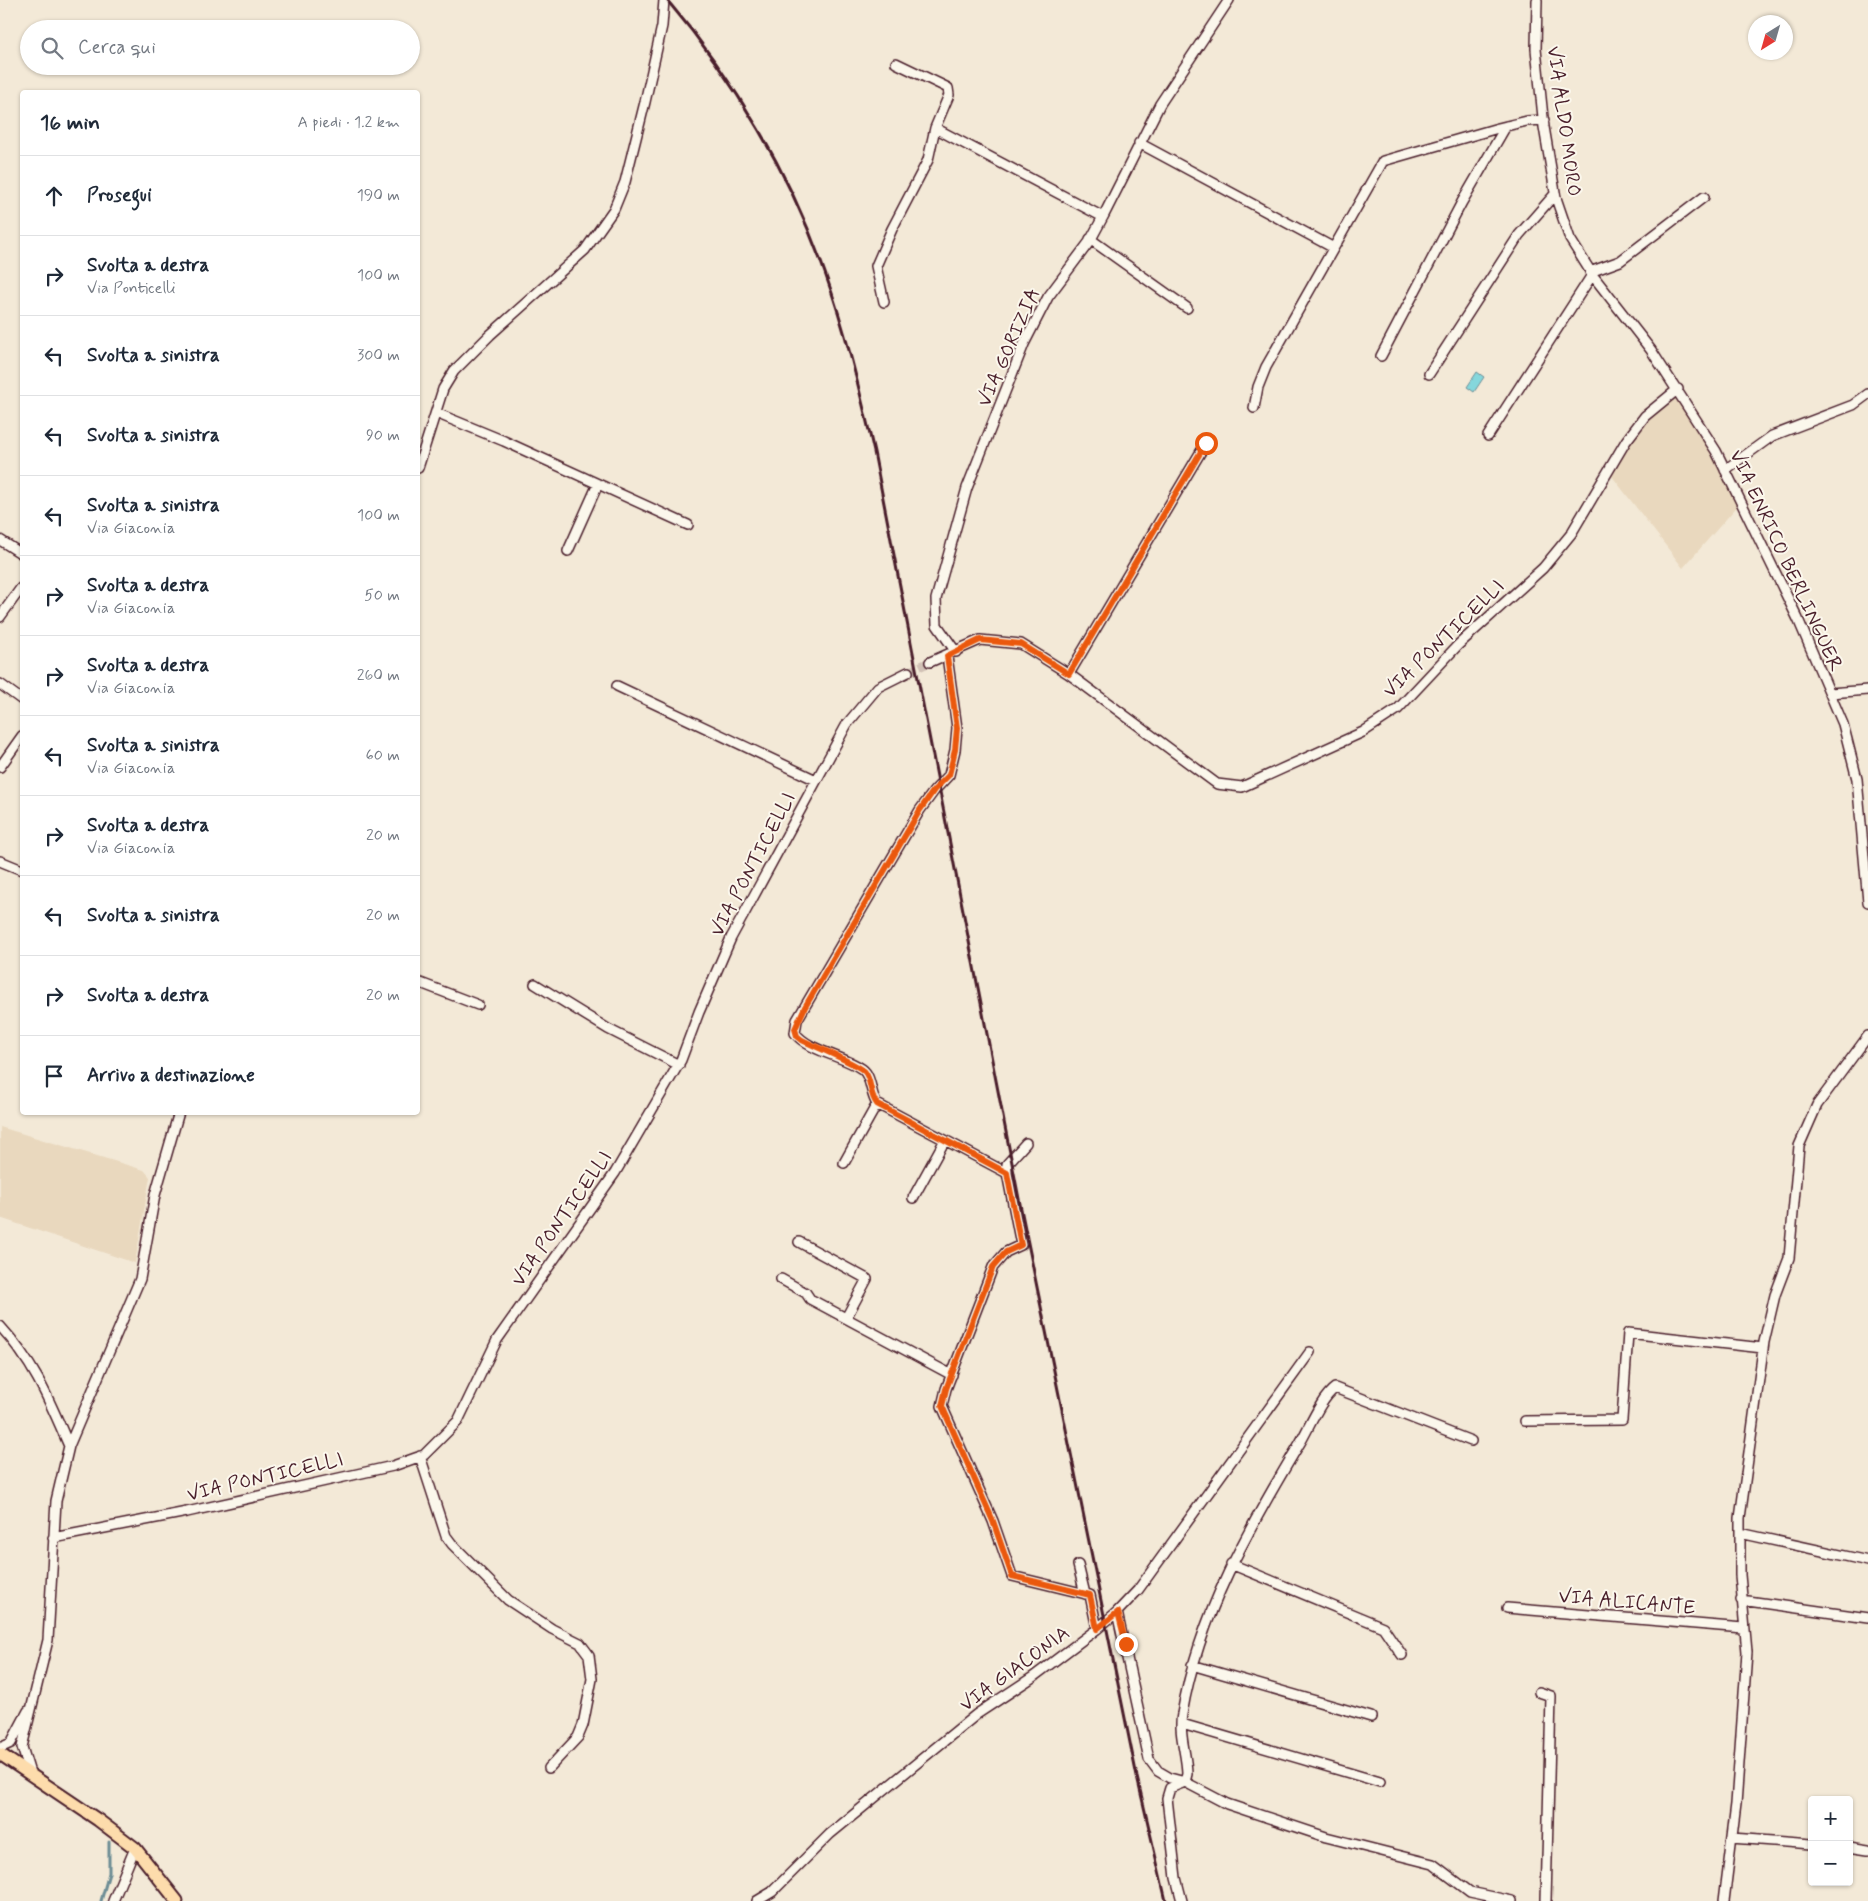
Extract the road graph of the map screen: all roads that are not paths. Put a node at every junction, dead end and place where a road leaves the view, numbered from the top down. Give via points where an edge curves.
1 (664, 0) edge
2 (1229, 0) edge
3 (1537, 0) edge
4 (896, 64) dead end
5 (1544, 120) junction
6 (1506, 126) junction
7 (935, 128) junction
8 (1139, 143) junction
9 (1555, 194) junction
10 (1704, 197) dead end
11 (1103, 217) junction
12 (1090, 239) junction
13 (1332, 247) dead end
14 (1591, 273) junction
15 (884, 302) dead end
16 (1187, 308) dead end
17 (1381, 356) dead end
18 (1429, 374) dead end
19 (1678, 389) junction
20 (1868, 394) edge
21 (1254, 408) dead end
22 (436, 413) junction
23 (1488, 436) dead end
24 (1206, 443) dead end
25 (420, 462) edge
26 (1725, 470) junction
27 (598, 484) junction
28 (688, 524) dead end
29 (0, 540) edge
30 (568, 550) dead end
31 (20, 553) edge
32 (20, 589) edge
33 (0, 616) edge
34 (956, 652) junction
35 (947, 656) junction
36 (930, 662) tunnel mouth
37 (908, 672) tunnel mouth
38 (1069, 674) junction
39 (0, 684) edge
40 (617, 686) dead end
41 (1868, 690) edge
42 (1830, 692) junction
43 (20, 699) edge
44 (20, 739) edge
45 (0, 767) edge
46 (816, 780) junction
47 (0, 861) edge
48 (20, 869) edge
49 (1868, 902) edge
50 (420, 983) edge
51 (535, 984) dead end
52 (478, 1005) dead end
53 (1868, 1036) edge
54 (679, 1065) junction
55 (877, 1104) junction
56 (178, 1115) edge
57 (945, 1140) junction
58 (1026, 1143) dead end
59 (844, 1163) dead end
60 (1007, 1173) junction
61 (913, 1198) dead end
62 (799, 1242) dead end
63 (781, 1278) dead end
64 (846, 1318) junction
65 (0, 1326) edge
66 (1763, 1348) junction
67 (1310, 1352) dead end
68 (952, 1375) junction
69 (1525, 1421) dead end
70 (1471, 1441) dead end
71 (69, 1446) junction
72 (420, 1456) junction
73 (1740, 1533) junction
74 (53, 1538) junction
75 (1868, 1561) edge
76 (1231, 1564) junction
77 (1078, 1565) dead end
78 (1084, 1594) junction
79 (1741, 1600) junction
80 (1507, 1608) dead end
81 (1118, 1612) junction
82 (1868, 1618) edge
83 (1743, 1628) junction
84 (1097, 1629) junction
85 (1402, 1655) dead end
86 (1192, 1665) junction
87 (1539, 1692) dead end
88 (37, 1693) junction
89 (1371, 1717) dead end
90 (1182, 1724) junction
91 (11, 1743) junction
92 (22, 1747) junction
93 (0, 1748) edge
94 (0, 1754) edge
95 (12, 1762) junction
96 (550, 1768) dead end
97 (30, 1773) junction
98 (1185, 1782) junction
99 (1380, 1782) dead end
100 (1732, 1838) junction
101 (1808, 1844) edge
102 (135, 1848) junction
103 (1853, 1848) edge
104 (1868, 1850) edge
105 (113, 1901) edge
106 (177, 1901) edge
107 (757, 1901) edge
108 (1182, 1901) edge
109 (1512, 1901) edge
110 (1546, 1901) edge
111 (1724, 1901) edge

1 - 22 street via 662,26 627,174 608,218 580,254 462,361 448,380
2 - 8 street, VIA GORIZIA via 1160,104
3 - 5 street, VIA ALDO MORO via 1536,49
4 - 7 street via 948,88 949,95
5 - 6 street
5 - 9 street, VIA ALDO MORO
6 - 17 street
6 - 21 street via 1383,161 1266,367
7 - 11 street
7 - 15 street via 928,160 876,266
8 - 11 street, VIA GORIZIA
8 - 13 street
9 - 14 street, VIA ALDO MORO via 1570,239
9 - 18 street via 1519,235
10 - 14 street via 1620,261
11 - 12 street, VIA GORIZIA
12 - 16 street
12 - 34 street, VIA GORIZIA via 1038,316 967,488 936,599 937,625
14 - 19 street, VIA ALDO MORO
14 - 23 street
19 - 26 street, VIA ENRICO BERLINGUER
19 - 38 street, VIA PONTICELLI via 1644,416 1635,428 1571,534 1544,568 1458,645 1398,709 1363,732 1242,787 1217,784
20 - 26 street via 1853,405 1772,436
22 - 25 street
22 - 27 street
24 - 38 street
26 - 42 street, VIA ENRICO BERLINGUER
27 - 28 street
27 - 30 street
29 - 31 street
32 - 33 street
34 - 35 street, VIA PONTICELLI
34 - 38 street, VIA PONTICELLI via 980,640 1021,644
35 - 36 street, VIA PONTICELLI
35 - 55 street via 957,728 949,775 920,810 801,1013 795,1029 802,1040 863,1069
37 - 46 street, VIA PONTICELLI via 878,687 846,724
39 - 43 street
40 - 46 street
41 - 42 street
42 - 49 street, VIA ENRICO BERLINGUER via 1843,724 1856,779
44 - 45 street
46 - 54 street, VIA PONTICELLI via 731,938
47 - 48 street
50 - 52 street
51 - 54 street via 608,1029
53 - 66 street via 1817,1105 1800,1146 1788,1258
54 - 72 street, VIA PONTICELLI via 615,1173 497,1340 458,1421
55 - 57 street
55 - 59 street
56 - 71 street via 155,1195 140,1280
57 - 60 street
57 - 61 street
58 - 60 street via 1007,1164
60 - 68 street, VIA GIACONIA via 1021,1245 1006,1252 993,1267
62 - 64 street via 867,1279
63 - 64 street
64 - 68 street
65 - 71 street via 21,1348 42,1383
66 - 69 street via 1628,1333 1622,1420
66 - 73 street
67 - 81 street via 1138,1590
68 - 78 street, VIA GIACONIA via 942,1406 993,1521 1012,1576
70 - 76 street via 1335,1388 1312,1421
71 - 74 street via 56,1501
72 - 74 street, VIA PONTICELLI via 384,1468
72 - 96 street via 446,1536 452,1544 508,1600 580,1643 589,1655 592,1679 583,1725 578,1737
73 - 75 street
73 - 79 street
74 - 88 street via 48,1640
76 - 85 street via 1383,1628
76 - 86 street
77 - 78 street
78 - 84 street, VIA GIACONIA via 1090,1595
79 - 82 street
79 - 83 street
80 - 83 street, VIA ALICANTE
81 - 84 street
81 - 98 street via 1149,1759 1158,1771
83 - 100 street via 1747,1652
84 - 107 street, VIA GIACONIA via 978,1714 830,1834 772,1892
86 - 89 street
86 - 90 street
87 - 110 street via 1551,1696
88 - 91 street
88 - 92 street
90 - 98 street via 1187,1762
90 - 99 street
91 - 93 street
91 - 95 street
92 - 95 street
92 - 97 street
94 - 95 main road
95 - 97 main road
97 - 102 main road
98 - 108 street via 1170,1788 1168,1798 1176,1878
98 - 109 street via 1227,1804 1326,1837 1433,1864 1470,1892
100 - 101 street
100 - 111 street
102 - 105 street
102 - 106 main road
103 - 104 street

